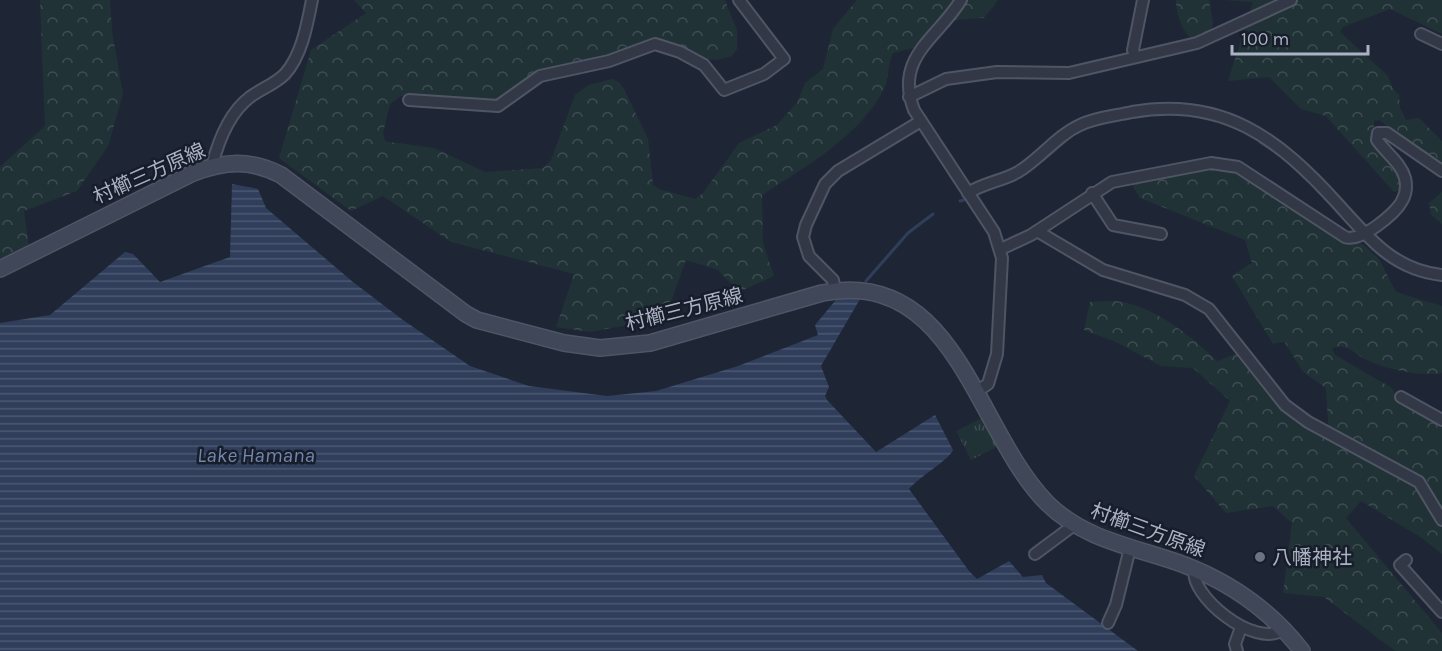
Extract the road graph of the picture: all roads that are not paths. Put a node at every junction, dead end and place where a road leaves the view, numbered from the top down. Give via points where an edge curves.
1 (312, 0) edge
2 (739, 0) edge
3 (961, 0) edge
4 (1143, 0) edge
5 (1291, 0) edge
6 (1422, 34) dead end
7 (1442, 44) edge
8 (1135, 57) junction
9 (909, 97) junction
10 (409, 100) dead end
11 (921, 121) junction
12 (212, 166) junction
13 (1442, 171) edge
14 (968, 193) junction
15 (1092, 193) junction
16 (1037, 231) junction
17 (1161, 234) dead end
18 (1365, 234) junction
19 (1001, 249) junction
20 (0, 269) edge
21 (1442, 275) edge
22 (835, 291) junction
23 (976, 392) junction
24 (1401, 397) dead end
25 (1442, 420) edge
26 (1442, 520) edge
27 (1074, 525) junction
28 (1130, 548) junction
29 (1035, 554) dead end
30 (1406, 560) dead end
31 (1195, 569) junction
32 (1442, 612) edge
33 (1108, 623) dead end
34 (1284, 629) junction
35 (1240, 630) junction
36 (1237, 651) edge
37 (1302, 651) edge

1 - 12 street via 292,64 284,75 239,109 219,140
2 - 10 street via 784,59 764,74 724,90 704,65 655,44 609,62 540,76 498,106
3 - 9 street via 913,60
4 - 8 street
5 - 8 street via 1207,40
6 - 7 street
8 - 9 street via 1069,73 998,72 946,79
9 - 11 street
11 - 14 street
11 - 22 street via 838,171 825,184 803,237 809,256 832,280
12 - 20 main road, 村櫛三方原線
12 - 22 main road, 村櫛三方原線 via 238,162 281,175 466,314 564,343 600,348 650,343
13 - 18 street via 1387,133 1378,133 1377,140 1403,172 1405,194 1399,206
14 - 18 street via 1019,171 1067,133 1088,122 1182,107 1226,117 1270,142 1312,177
14 - 19 street
15 - 16 street
15 - 17 street via 1113,225
15 - 18 street via 1119,180 1211,163 1229,164 1246,171 1346,237
16 - 19 street
16 - 26 street via 1102,270 1185,296 1209,309 1286,405 1308,422 1419,482
18 - 21 street via 1394,261 1417,271
19 - 23 street via 997,354 988,384
22 - 23 main road, 村櫛三方原線 via 861,291 904,305 931,324
23 - 27 main road, 村櫛三方原線 via 1003,444 1027,479
24 - 25 street
27 - 28 main road, 村櫛三方原線
27 - 29 street
28 - 31 main road, 村櫛三方原線
28 - 33 street
30 - 32 street via 1400,565
31 - 34 main road, 村櫛三方原線 via 1237,591
31 - 35 street via 1195,579 1215,609
34 - 35 street via 1273,636
34 - 37 main road, 村櫛三方原線
35 - 36 street

